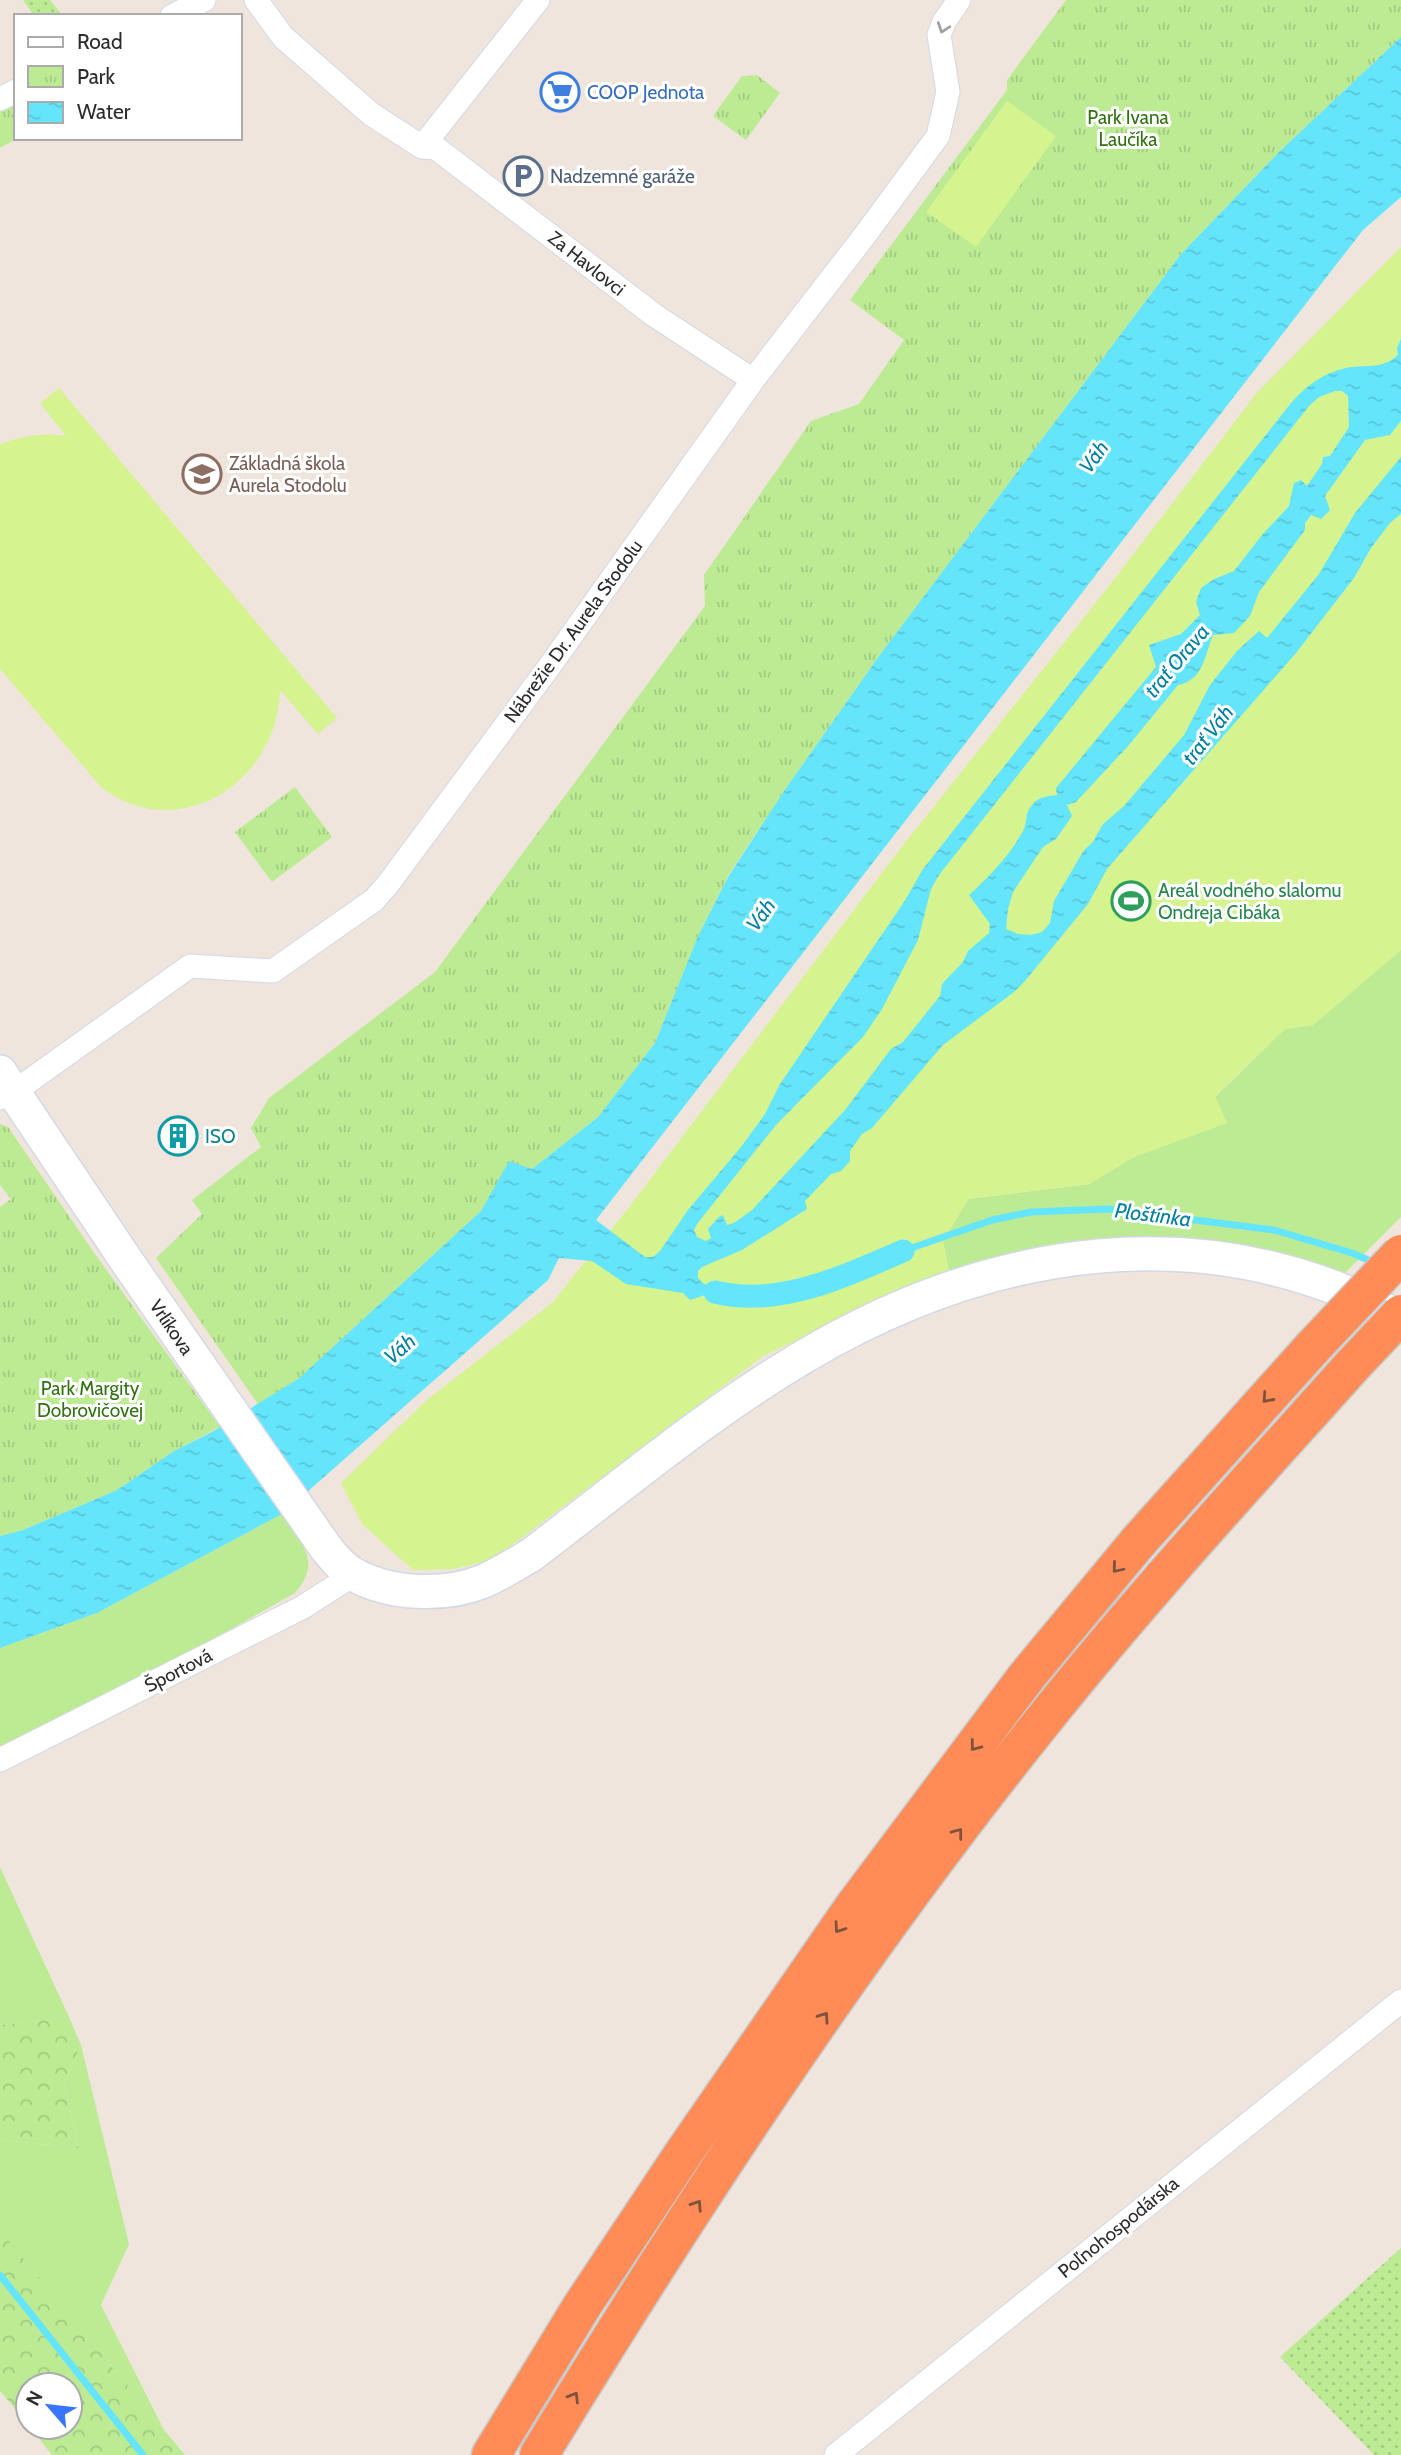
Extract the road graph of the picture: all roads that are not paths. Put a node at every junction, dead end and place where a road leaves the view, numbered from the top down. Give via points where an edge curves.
1 (204, 0) edge
2 (256, 0) edge
3 (538, 0) edge
4 (959, 0) edge
5 (176, 14) edge
6 (422, 147) junction
7 (753, 380) junction
8 (4, 1087) edge
9 (1401, 1254) edge
10 (1401, 1316) edge
11 (353, 1574) junction
12 (0, 1760) edge
13 (1401, 2001) edge
14 (491, 2455) edge
15 (539, 2455) edge
16 (836, 2455) edge

1 - 5 street
2 - 6 street, Za Havlovci via 293,46 371,114
3 - 6 street
4 -> 7 street, Nábrežie Dr. Aurela Stodolu via 940,29 947,102 938,136
6 - 7 street, Za Havlovci via 436,148 654,315
7 - 8 street, Nábrežie Dr. Aurela Stodolu via 549,667 374,900 272,971 190,966 25,1084
8 - 11 street, Vrlíkova via 311,1528 335,1560
9 -> 14 highway, bridge via 1139,1542 1027,1676 853,1908 683,2154
10 - 11 street via 1287,1272 1242,1261 1153,1254 1095,1255 1040,1263 948,1288 867,1322 808,1354 702,1424 531,1555 483,1581 442,1591 411,1590
15 -> 10 highway, bridge via 708,2188 886,1928 1044,1719 1132,1613
11 - 12 street, Športová via 303,1607
13 - 16 street, Poľnohospodárska

